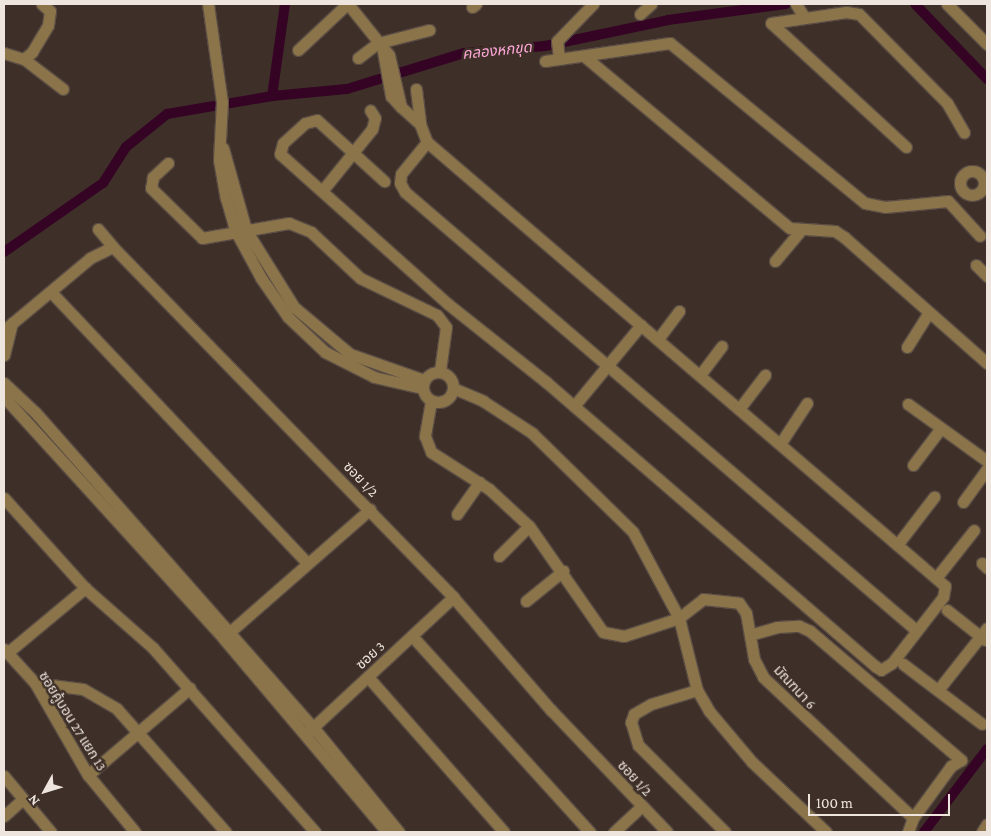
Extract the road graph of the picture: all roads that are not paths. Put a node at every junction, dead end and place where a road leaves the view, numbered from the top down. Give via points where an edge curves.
1 (42, 4) edge
2 (208, 4) edge
3 (347, 4) edge
4 (593, 4) edge
5 (651, 4) edge
6 (947, 4) edge
7 (800, 10) edge
8 (640, 14) dead end
9 (429, 30) dead end
10 (987, 44) edge
11 (298, 50) dead end
12 (382, 51) junction
13 (558, 51) junction
14 (4, 52) edge
15 (584, 56) junction
16 (358, 58) dead end
17 (24, 59) junction
18 (545, 61) dead end
19 (63, 89) dead end
20 (416, 89) dead end
21 (370, 110) dead end
22 (420, 124) junction
23 (964, 133) dead end
24 (427, 142) junction
25 (906, 147) dead end
26 (354, 154) junction
27 (168, 163) dead end
28 (984, 170) edge
29 (384, 180) dead end
30 (322, 191) junction
31 (984, 195) edge
32 (98, 229) dead end
33 (240, 231) junction
34 (799, 232) junction
35 (980, 236) dead end
36 (114, 247) junction
37 (775, 261) dead end
38 (976, 265) dead end
39 (987, 276) edge
40 (51, 292) junction
41 (679, 311) dead end
42 (929, 312) junction
43 (641, 324) junction
44 (8, 327) edge
45 (658, 340) junction
46 (722, 346) dead end
47 (907, 346) dead end
48 (4, 355) edge
49 (987, 363) edge
50 (608, 366) junction
51 (440, 371) junction
52 (765, 374) dead end
53 (700, 375) junction
54 (4, 383) edge
55 (423, 384) junction
56 (453, 388) junction
57 (4, 397) edge
58 (432, 401) junction
59 (807, 403) dead end
60 (908, 404) dead end
61 (574, 406) junction
62 (739, 409) junction
63 (941, 428) junction
64 (780, 444) junction
65 (987, 461) edge
66 (914, 465) dead end
67 (987, 469) edge
68 (479, 482) junction
69 (934, 497) dead end
70 (4, 498) edge
71 (963, 502) dead end
72 (370, 510) junction
73 (457, 514) dead end
74 (529, 526) junction
75 (974, 530) dead end
76 (897, 545) junction
77 (499, 556) dead end
78 (307, 563) junction
79 (563, 571) junction
80 (936, 578) junction
81 (84, 588) junction
82 (453, 597) junction
83 (526, 601) dead end
84 (947, 610) dead end
85 (679, 618) junction
86 (917, 631) junction
87 (753, 634) junction
88 (985, 635) edge
89 (226, 636) junction
90 (412, 636) junction
91 (5, 651) edge
92 (904, 664) dead end
93 (368, 677) junction
94 (35, 683) junction
95 (190, 688) junction
96 (697, 690) junction
97 (938, 690) junction
98 (982, 724) dead end
99 (138, 731) junction
100 (309, 731) junction
101 (88, 775) junction
102 (4, 776) edge
103 (23, 799) junction
104 (641, 807) junction
105 (4, 816) edge
106 (913, 818) junction
107 (987, 824) edge
108 (51, 832) edge
109 (135, 832) edge
110 (226, 832) edge
111 (315, 832) edge
112 (387, 832) edge
113 (399, 832) edge
114 (504, 832) edge
115 (590, 832) edge
116 (614, 832) edge
117 (668, 832) edge
118 (725, 832) edge
119 (826, 832) edge
120 (908, 832) edge
121 (982, 832) edge

1 - 17 street via 50,10 48,25
2 - 33 street via 224,123 219,160
3 - 11 street
3 - 12 street
4 - 13 street
5 - 8 street
6 - 10 street
7 - 23 street via 859,14 947,103
7 - 25 street via 772,22 771,28
9 - 12 street
12 - 16 street
12 - 22 street via 401,107
13 - 15 street
13 - 18 street
14 - 17 street
15 - 34 street
15 - 35 street via 670,42 865,203 885,207 948,201
17 - 19 street
20 - 22 street
21 - 26 street via 375,118 372,129
22 - 24 street
24 - 43 street
24 - 50 street via 402,174 400,183 405,192
26 - 29 street
26 - 30 street
26 - 30 street via 316,120 305,123 283,143 280,154
27 - 33 street via 150,182 169,208 202,238 212,240
28 - 31 street
28 - 31 street via 968,171 960,180 964,192
30 - 61 street via 448,304
32 - 36 street, ซอย 1/2
33 - 51 street via 289,223 300,227 360,278 437,315 446,327
33 - 55 street via 281,300 334,350
34 - 37 street
34 - 42 street via 835,231
36 - 40 street via 90,258
36 - 72 street, ซอย 1/2
38 - 39 street
40 - 44 street
40 - 78 street
41 - 45 street
42 - 47 street
42 - 49 street
43 - 45 street
43 - 50 street
44 - 48 street
45 - 53 street
46 - 53 street
50 - 61 street
50 - 86 street
51 - 55 street
51 - 56 street via 450,377
52 - 62 street
53 - 62 street
54 - 89 street via 35,412
55 - 58 street
56 - 58 street via 446,400
56 - 85 street via 483,401 532,433 609,504 646,550
57 - 89 street
58 - 68 street via 425,444 435,457
59 - 64 street
60 - 63 street
61 - 86 street via 875,666 888,668
62 - 64 street
63 - 65 street
63 - 66 street
64 - 76 street
67 - 71 street
68 - 73 street
68 - 74 street
69 - 76 street
70 - 81 street
72 - 78 street
72 - 82 street, ซอย 1/2
74 - 77 street
74 - 79 street
75 - 80 street
76 - 80 street
78 - 89 street
79 - 83 street
79 - 85 street via 609,635 624,636
80 - 86 street via 945,586 945,593
81 - 91 street
81 - 95 street via 135,630
82 - 90 street, ซอย 3
82 - 104 street, ซอย 1/2
84 - 88 street
85 - 87 street, มัณฑนา 6 via 703,599 729,599 746,613
85 - 96 street
87 - 106 street, มัณฑนา 6 via 754,659 763,677
87 - 106 street via 777,627 799,626 810,631 961,760 951,766
88 - 97 street
89 - 100 street
90 - 93 street, ซอย 3
90 - 115 street
91 - 94 street, ซอยคู้บอน 27 แยก 13
92 - 97 street
93 - 100 street, ซอย 3
93 - 114 street
94 - 99 street via 83,689 117,710
94 - 101 street, ซอยคู้บอน 27 แยก 13
95 - 99 street
95 - 111 street
96 - 118 street via 646,707 631,722 638,745
96 - 119 street via 725,733
97 - 98 street
99 - 101 street
99 - 110 street
100 - 112 street
100 - 113 street
101 - 109 street, ซอยคู้บอน 27 แยก 13
102 - 103 street
103 - 105 street
103 - 108 street
104 - 116 street
104 - 117 street, ซอย 1/2
106 - 120 street
107 - 121 street

